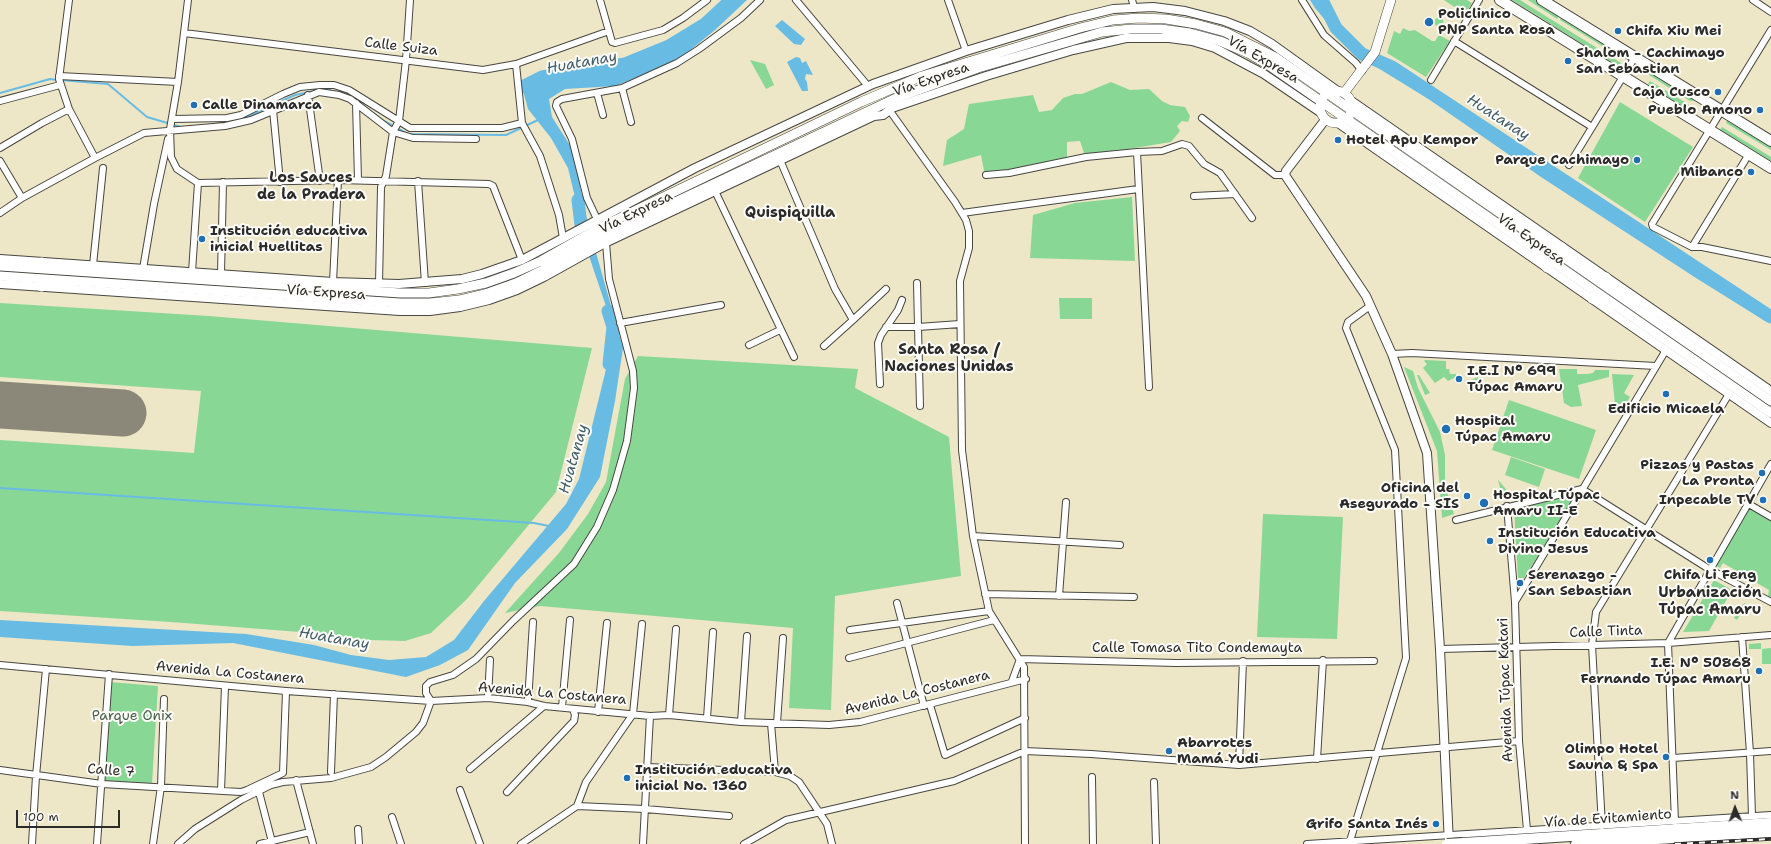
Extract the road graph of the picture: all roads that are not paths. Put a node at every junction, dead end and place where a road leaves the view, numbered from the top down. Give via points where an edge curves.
1 (69, 0) edge
2 (188, 0) edge
3 (410, 0) edge
4 (600, 0) edge
5 (707, 0) edge
6 (760, 0) edge
7 (796, 0) edge
8 (948, 0) edge
9 (1302, 0) edge
10 (1391, 0) edge
11 (1479, 0) edge
12 (1500, 0) edge
13 (1542, 0) edge
14 (1753, 0) edge
15 (1133, 3) edge
16 (1771, 12) edge
17 (1771, 30) edge
18 (609, 31) junction
19 (184, 33) junction
20 (1454, 41) junction
21 (966, 51) junction
22 (1635, 57) junction
23 (406, 60) junction
24 (516, 64) junction
25 (1362, 71) junction
26 (1623, 76) junction
27 (59, 80) junction
28 (1430, 80) dead end
29 (178, 82) junction
30 (878, 83) junction
31 (867, 87) junction
32 (622, 88) junction
33 (890, 89) junction
34 (597, 93) junction
35 (1328, 94) junction
36 (1344, 95) junction
37 (308, 96) junction
38 (0, 101) edge
39 (861, 102) junction
40 (1321, 102) junction
41 (356, 103) junction
42 (892, 106) junction
43 (69, 109) junction
44 (273, 110) junction
45 (1721, 110) junction
46 (865, 111) junction
47 (1352, 111) junction
48 (602, 115) dead end
49 (874, 116) junction
50 (1323, 116) junction
51 (1202, 118) dead end
52 (172, 120) junction
53 (398, 121) junction
54 (632, 122) dead end
55 (1342, 122) junction
56 (522, 123) junction
57 (1592, 127) junction
58 (170, 130) junction
59 (394, 130) junction
60 (1710, 130) junction
61 (476, 139) dead end
62 (1771, 141) edge
63 (0, 148) edge
64 (1137, 152) junction
65 (1748, 154) junction
66 (96, 158) junction
67 (780, 160) junction
68 (0, 161) edge
69 (1569, 165) dead end
70 (103, 168) dead end
71 (1771, 168) edge
72 (986, 175) dead end
73 (1285, 175) junction
74 (338, 180) junction
75 (358, 180) junction
76 (384, 180) junction
77 (320, 181) junction
78 (418, 181) junction
79 (223, 182) junction
80 (280, 182) junction
81 (198, 183) junction
82 (1138, 189) junction
83 (716, 191) junction
84 (1235, 194) junction
85 (1194, 196) dead end
86 (22, 198) junction
87 (0, 213) edge
88 (962, 213) junction
89 (1252, 218) dead end
90 (601, 231) junction
91 (1535, 238) junction
92 (1529, 246) junction
93 (567, 247) junction
94 (1562, 247) junction
95 (1692, 247) junction
96 (0, 259) edge
97 (522, 260) junction
98 (1771, 261) edge
99 (42, 262) junction
100 (94, 265) junction
101 (0, 266) edge
102 (1547, 268) junction
103 (143, 269) junction
104 (70, 271) junction
105 (192, 272) junction
106 (221, 274) junction
107 (0, 276) edge
108 (1606, 277) junction
109 (70, 281) junction
110 (333, 282) junction
111 (425, 283) junction
112 (917, 283) dead end
113 (0, 284) edge
114 (379, 284) junction
115 (41, 287) junction
116 (886, 289) dead end
117 (1592, 299) junction
118 (1623, 299) junction
119 (902, 300) dead end
120 (721, 306) dead end
121 (1370, 306) junction
122 (1618, 307) junction
123 (853, 320) junction
124 (620, 323) junction
125 (960, 324) junction
126 (918, 326) junction
127 (886, 327) junction
128 (780, 330) junction
129 (749, 345) dead end
130 (824, 346) dead end
131 (1666, 350) junction
132 (1392, 354) junction
133 (794, 357) dead end
134 (1656, 366) junction
135 (880, 384) dead end
136 (1149, 387) dead end
137 (1771, 391) edge
138 (1729, 394) junction
139 (1771, 401) edge
140 (920, 406) dead end
141 (1771, 413) edge
142 (1771, 423) edge
143 (1771, 464) edge
144 (1582, 489) junction
145 (1066, 502) dead end
146 (1748, 503) junction
147 (1508, 506) junction
148 (1771, 517) edge
149 (1456, 520) dead end
150 (1647, 531) junction
151 (973, 536) junction
152 (1064, 542) junction
153 (1120, 545) dead end
154 (1709, 569) junction
155 (985, 594) junction
156 (1059, 596) junction
157 (1134, 597) dead end
158 (897, 602) dead end
159 (1515, 602) junction
160 (1771, 602) edge
161 (989, 611) junction
162 (570, 620) dead end
163 (994, 620) junction
164 (533, 622) dead end
165 (607, 623) dead end
166 (901, 623) junction
167 (642, 624) dead end
168 (676, 629) dead end
169 (850, 630) dead end
170 (713, 632) dead end
171 (1771, 635) edge
172 (747, 636) dead end
173 (1742, 637) junction
174 (783, 638) dead end
175 (1668, 643) junction
176 (907, 644) junction
177 (1592, 645) junction
178 (1515, 647) junction
179 (1440, 649) junction
180 (849, 658) dead end
181 (1020, 658) junction
182 (490, 660) dead end
183 (1322, 660) junction
184 (1243, 661) junction
185 (1374, 661) dead end
186 (0, 665) edge
187 (46, 669) junction
188 (109, 674) junction
189 (1026, 678) junction
190 (1012, 681) junction
191 (225, 686) junction
192 (286, 691) junction
193 (334, 694) junction
194 (488, 698) junction
195 (164, 699) dead end
196 (431, 701) junction
197 (528, 702) junction
198 (927, 705) junction
199 (544, 706) junction
200 (562, 707) junction
201 (573, 709) junction
202 (598, 712) junction
203 (634, 714) junction
204 (669, 715) junction
205 (650, 716) junction
206 (707, 718) junction
207 (1025, 718) junction
208 (741, 722) junction
209 (774, 723) junction
210 (1519, 742) junction
211 (1446, 748) junction
212 (1025, 751) junction
213 (1771, 751) edge
214 (1750, 753) junction
215 (1375, 754) junction
216 (1672, 758) junction
217 (1317, 760) junction
218 (1239, 765) junction
219 (647, 767) junction
220 (470, 769) dead end
221 (0, 770) edge
222 (331, 772) dead end
223 (775, 772) junction
224 (36, 776) junction
225 (1092, 777) dead end
226 (296, 780) junction
227 (1154, 782) dead end
228 (102, 784) junction
229 (161, 786) junction
230 (460, 790) dead end
231 (221, 791) junction
232 (259, 792) junction
233 (507, 792) dead end
234 (577, 806) junction
235 (645, 809) junction
236 (819, 812) junction
237 (1771, 815) edge
238 (729, 816) dead end
239 (1752, 816) junction
240 (392, 817) dead end
241 (1675, 822) junction
242 (1771, 823) edge
243 (1602, 826) junction
244 (358, 829) dead end
245 (1527, 830) junction
246 (310, 832) junction
247 (1771, 832) edge
248 (1350, 841) junction
249 (1448, 841) edge
250 (272, 842) junction
251 (32, 844) edge
252 (97, 844) edge
253 (153, 844) edge
254 (178, 844) edge
255 (260, 844) edge
256 (313, 844) edge
257 (359, 844) edge
258 (401, 844) edge
259 (480, 844) edge
260 (521, 844) edge
261 (643, 844) edge
262 (744, 844) edge
263 (832, 844) edge
264 (1025, 844) edge
265 (1093, 844) edge
266 (1156, 844) edge
267 (1307, 844) edge
268 (1576, 844) edge

1 - 27 street
2 - 19 street
3 - 23 street
4 - 18 street
5 - 18 street via 672,26 648,35 615,43 612,42
6 - 32 street via 741,18 699,49 677,63
7 - 31 street
8 - 21 street
9 - 25 street via 1324,35
10 - 25 main road via 1375,52
11 - 20 street
12 - 26 highway
13 - 22 highway
14 - 16 street
15 - 21 main road, Vía Expresa
15 - 36 main road, Vía Expresa via 1186,11 1250,31
17 - 45 street
18 - 24 street, Calle Suiza
19 - 23 street, Calle Suiza
19 - 29 street
20 - 28 street
20 - 57 street
21 - 30 main road, Vía Expresa
22 - 26 street
22 - 45 highway
23 - 24 street, Calle Suiza via 482,70
23 - 53 street
24 - 56 street
25 - 36 main road
26 - 57 street
26 - 60 highway
27 - 29 street
27 - 38 street
27 - 43 street
29 - 52 street
30 - 31 main road, Vía Expresa
30 - 33 main road
31 - 39 main road
31 - 90 main road, Vía Expresa via 695,168
32 - 34 street
32 - 54 street
33 - 35 main road, Vía Expresa via 976,59 1080,28 1113,20 1139,18 1166,19 1225,32 1275,56
33 - 39 main road, Vía Expresa
33 - 42 main road
34 - 48 street
34 - 90 street via 562,99 556,106 572,139 587,198
35 - 36 main road
35 - 40 main road
35 - 47 main road, Vía Expresa
36 - 47 main road
36 - 94 main road, Vía Expresa
37 - 41 street via 328,92
37 - 44 street
37 - 77 street
39 - 46 main road
39 - 90 main road, Vía Expresa
40 - 42 main road, Vía Expresa via 1270,66 1220,41 1190,33 1131,29 1102,32 978,68
40 - 50 main road
40 - 55 main road, Vía Expresa
41 - 59 street
41 - 75 street
42 - 46 main road, Vía Expresa
42 - 49 main road, Vía Expresa via 883,115
42 - 50 main road, Vía Expresa via 1073,50 1126,38 1149,36 1192,41 1215,48 1264,74
42 - 88 street
43 - 63 street
43 - 66 street
44 - 58 street via 251,120 225,126
44 - 80 street
45 - 60 street
45 - 62 highway
46 - 49 main road
46 - 90 main road, Vía Expresa
47 - 55 main road
47 - 91 main road, Vía Expresa
49 - 67 main road, Vía Expresa
50 - 55 main road, Vía Expresa via 1331,123
50 - 73 main road
51 - 73 street via 1275,175
52 - 53 street via 241,115 300,87 334,85 349,90
52 - 58 street
53 - 56 street via 410,128 424,129 502,128
53 - 59 street
55 - 92 main road, Vía Expresa
55 - 102 main road, Vía Expresa
56 - 93 street via 540,156
57 - 69 street
58 - 66 street via 144,133
58 - 81 street via 173,163 177,169
58 - 103 street
59 - 61 street via 413,138
59 - 76 street
60 - 65 highway
60 - 95 street via 1653,221 1653,227
64 - 72 street via 1086,157 1010,173
64 - 82 street
64 - 84 street via 1162,151 1182,144 1189,146 1204,164 1220,173
65 - 71 highway
65 - 95 street
66 - 86 street
67 - 83 main road, Vía Expresa
67 - 123 street via 835,289
68 - 86 street
70 - 100 street
73 - 121 main road
74 - 75 street
74 - 77 street
74 - 110 street
75 - 76 street
76 - 78 street
76 - 114 street via 381,187
77 - 80 street
78 - 97 street via 492,184
78 - 111 street
79 - 80 street
79 - 81 street
79 - 106 street
81 - 105 street
82 - 88 street
82 - 136 street
83 - 90 main road, Vía Expresa
83 - 128 street
84 - 85 street
84 - 89 street
86 - 87 street
88 - 125 street via 969,238 960,281
90 - 93 main road, Vía Expresa
90 - 93 main road, Vía Expresa
90 - 124 street
91 - 94 main road
91 - 118 main road, Vía Expresa
92 - 102 main road
92 - 122 main road, Vía Expresa
93 - 97 main road, Vía Expresa
93 - 104 main road, Vía Expresa via 534,264 486,283 429,293
93 - 109 main road, Vía Expresa via 543,270 516,283 459,300 430,303
93 - 115 main road, Vía Expresa via 544,277 517,290 482,302 430,311 364,310
94 - 108 main road, Vía Expresa
95 - 98 street
96 - 99 main road, Vía Expresa
97 - 111 main road, Vía Expresa via 462,279
99 - 100 main road, Vía Expresa
99 - 104 main road
100 - 103 main road, Vía Expresa
101 - 104 main road, Vía Expresa
102 - 117 main road, Vía Expresa
103 - 105 main road, Vía Expresa
105 - 106 main road, Vía Expresa
106 - 110 main road, Vía Expresa
107 - 109 main road, Vía Expresa
108 - 118 main road
108 - 137 main road, Vía Expresa
109 - 115 main road
110 - 114 main road, Vía Expresa
111 - 114 main road, Vía Expresa
112 - 126 street
113 - 115 main road, Vía Expresa
116 - 123 street
117 - 122 main road
117 - 131 main road, Vía Expresa
118 - 139 main road, Vía Expresa
119 - 127 street
120 - 124 street
121 - 132 main road
121 - 215 street via 1346,324 1395,450 1406,658
122 - 141 main road, Vía Expresa
123 - 130 street
124 - 196 street via 633,371 632,407 623,458 597,527 574,564 476,659 453,675 430,682 426,686 426,693
125 - 126 street
125 - 151 street via 962,450
126 - 127 street
126 - 140 street
127 - 135 street via 878,343
128 - 129 street
128 - 133 street
131 - 134 street, Avenida Túpac Katari
131 - 138 main road, Vía Expresa
132 - 134 street
132 - 179 main road via 1427,453
134 - 144 street, Avenida Túpac Katari
138 - 142 main road, Vía Expresa
138 - 150 street
143 - 146 street
144 - 147 street
144 - 150 street
144 - 159 street, Avenida Túpac Katari
145 - 152 street
146 - 148 street
146 - 154 street
147 - 149 street
147 - 159 street
150 - 154 street
150 - 177 street via 1596,612
151 - 152 street
151 - 155 street
152 - 153 street
152 - 156 street
154 - 160 street
154 - 175 street
155 - 156 street
155 - 161 street
156 - 157 street
158 - 166 street
159 - 178 street, Avenida Túpac Katari
161 - 163 street
161 - 166 street
162 - 200 street
163 - 176 street
163 - 181 street
164 - 197 street
165 - 202 street
166 - 169 street
166 - 176 street
167 - 203 street
168 - 204 street
170 - 206 street
171 - 173 street, Calle Tinta
172 - 208 street
173 - 175 street, Calle Tinta
173 - 214 street
174 - 209 street
175 - 177 street, Calle Tinta
175 - 216 street
176 - 180 street
176 - 198 street
177 - 178 street, Calle Tinta
177 - 243 street
178 - 179 street, Calle Tinta
178 - 210 street, Avenida Túpac Katari
179 - 211 main road
181 - 184 street, Calle Tomasa Tito Condemayta via 1176,663
181 - 189 street
181 - 190 street
182 - 194 street
183 - 184 street, Calle Tomasa Tito Condemayta
183 - 185 street, Calle Tomasa Tito Condemayta
183 - 217 street
184 - 218 street
186 - 187 street, Avenida La Costanera
187 - 188 street, Avenida La Costanera
187 - 224 street
188 - 191 street, Avenida La Costanera
188 - 228 street
189 - 190 street, Avenida La Costanera
189 - 207 street
190 - 198 street, Avenida La Costanera
191 - 192 street, Avenida La Costanera
191 - 231 street
192 - 193 street, Avenida La Costanera
192 - 231 street, Calle 7 via 283,773 242,792
193 - 196 street, Avenida La Costanera
193 - 222 street
194 - 196 street, Avenida La Costanera
194 - 197 street, Avenida La Costanera
195 - 229 street
196 - 226 street via 427,716 416,732 371,766 331,778
197 - 199 street, Avenida La Costanera
198 - 207 street via 945,756
198 - 209 street, Avenida La Costanera via 860,722 829,725
199 - 200 street, Avenida La Costanera
199 - 220 street
200 - 201 street, Avenida La Costanera
201 - 202 street, Avenida La Costanera
201 - 233 street via 574,722
202 - 203 street, Avenida La Costanera
203 - 205 street, Avenida La Costanera
203 - 234 street via 586,782
204 - 205 street, Avenida La Costanera
204 - 206 street, Avenida La Costanera
205 - 219 street
206 - 208 street, Avenida La Costanera
207 - 212 street
208 - 209 street, Avenida La Costanera
209 - 223 street
210 - 211 street
210 - 245 street, Avenida Túpac Katari
211 - 215 street
211 - 249 main road
212 - 218 street
212 - 236 street via 954,781
212 - 264 street
213 - 214 street
214 - 216 street
214 - 239 street
215 - 217 street
215 - 248 street
216 - 241 street
217 - 218 street
219 - 223 street
219 - 235 street
221 - 224 street, Calle 7
223 - 236 street via 790,776 799,782
224 - 228 street, Calle 7
224 - 251 street
225 - 265 street
226 - 232 street via 271,785
226 - 246 street
227 - 266 street
228 - 229 street, Calle 7
228 - 252 street
229 - 231 street, Calle 7
229 - 253 street
230 - 259 street
232 - 250 street
232 - 254 street via 241,800 195,829
234 - 235 street
234 - 260 street
235 - 238 street
235 - 261 street
236 - 262 street via 786,820
236 - 263 street via 827,824
237 - 239 street
239 - 241 street
240 - 258 street
241 - 243 street
242 - 249 highway, Vía de Evitamiento, bridge via 1463,843
243 - 245 street
244 - 257 street
245 - 249 street
246 - 250 street
246 - 256 street
247 - 268 highway, Vía de Evitamiento
248 - 249 street via 1431,837
248 - 267 street
250 - 255 street

